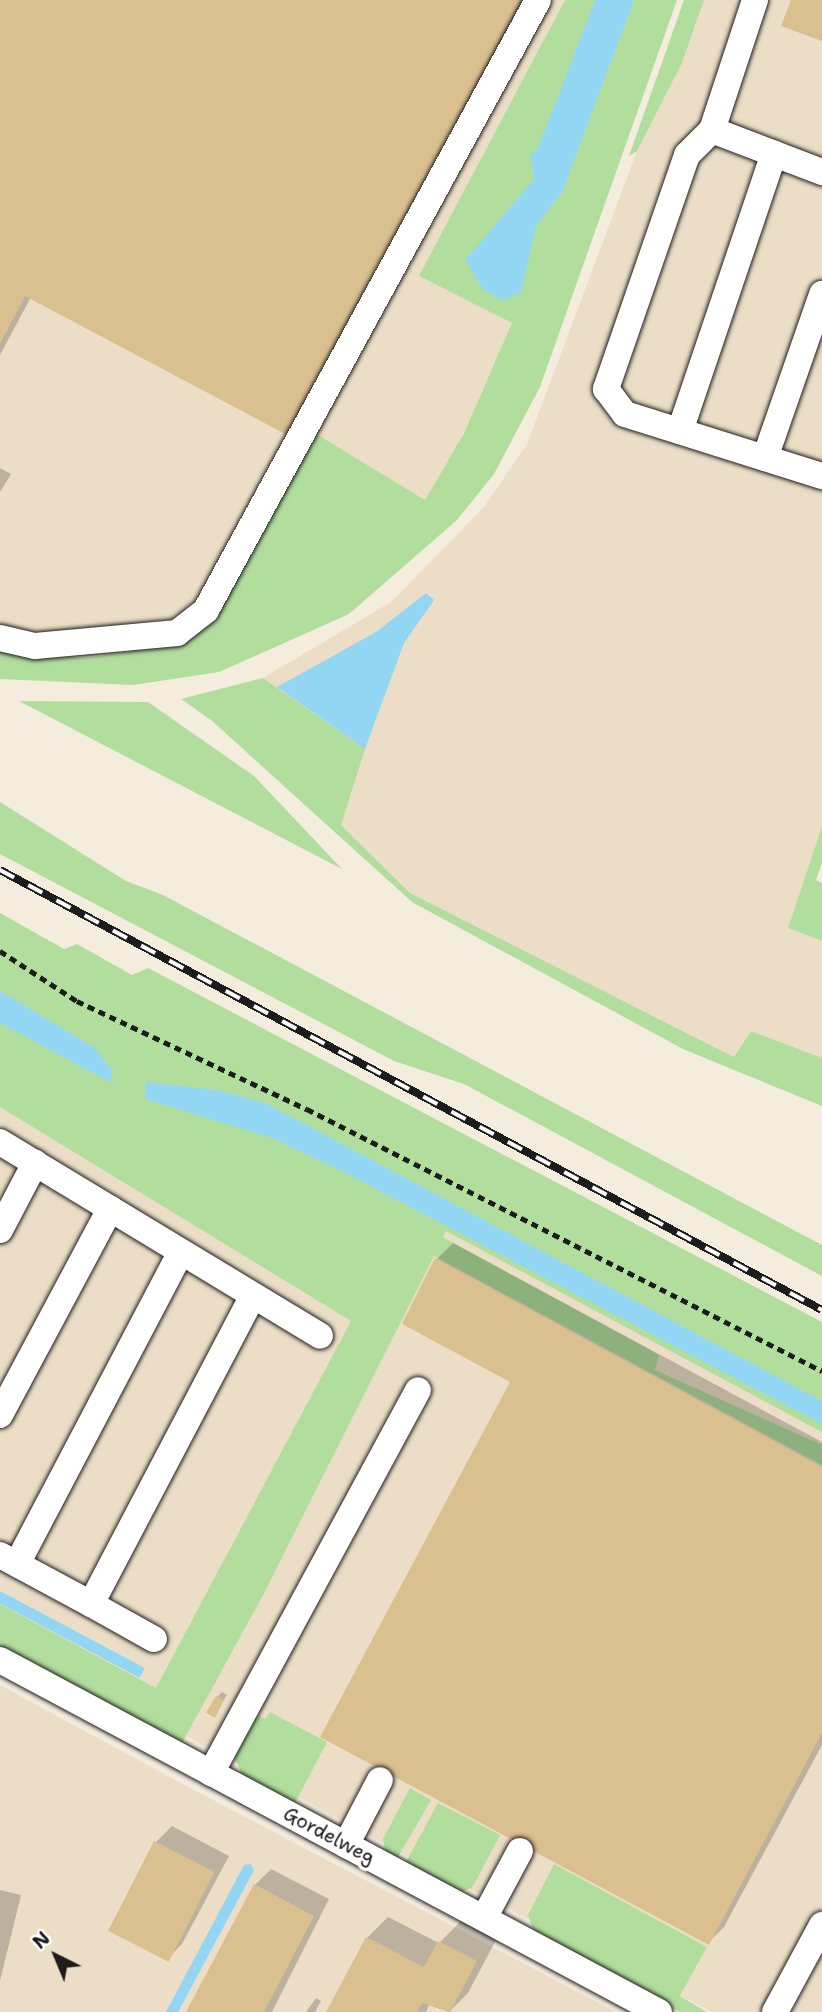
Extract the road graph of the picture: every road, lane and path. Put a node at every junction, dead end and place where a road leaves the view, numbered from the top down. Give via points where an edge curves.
1 (538, 0) edge
2 (755, 0) edge
3 (712, 130) junction
4 (774, 153) junction
5 (822, 172) edge
6 (822, 294) edge
7 (680, 431) junction
8 (765, 458) junction
9 (822, 476) edge
10 (0, 638) edge
11 (0, 951) edge
12 (0, 1142) edge
13 (35, 1163) junction
14 (110, 1209) junction
15 (0, 1230) edge
16 (181, 1252) junction
17 (253, 1296) junction
18 (320, 1336) dead end
19 (822, 1371) edge
20 (418, 1390) dead end
21 (0, 1415) edge
22 (8, 1560) edge
23 (92, 1604) junction
24 (154, 1639) dead end
25 (0, 1660) edge
26 (211, 1773) junction
27 (380, 1780) dead end
28 (346, 1845) junction
29 (520, 1851) dead end
30 (484, 1919) junction
31 (822, 1925) edge
32 (659, 2012) edge
33 (775, 2012) edge

1 - 10 street via 206,610 177,633 36,646
2 - 3 street
3 - 4 street
3 - 7 street via 687,155 607,388 625,414
4 - 5 street
4 - 7 street
6 - 8 street
7 - 8 street
8 - 9 street
11 - 19 path via 77,1001 282,1097
12 - 13 street
13 - 14 street
13 - 15 street
14 - 16 street
14 - 21 street
16 - 17 street
16 - 22 street
17 - 18 street
17 - 23 street
20 - 26 street
22 - 23 street
23 - 24 street
25 - 26 street, Gordelweg
26 - 28 street, Gordelweg
27 - 28 street
28 - 30 street, Gordelweg
29 - 30 street
30 - 32 street, Gordelweg
31 - 33 street

